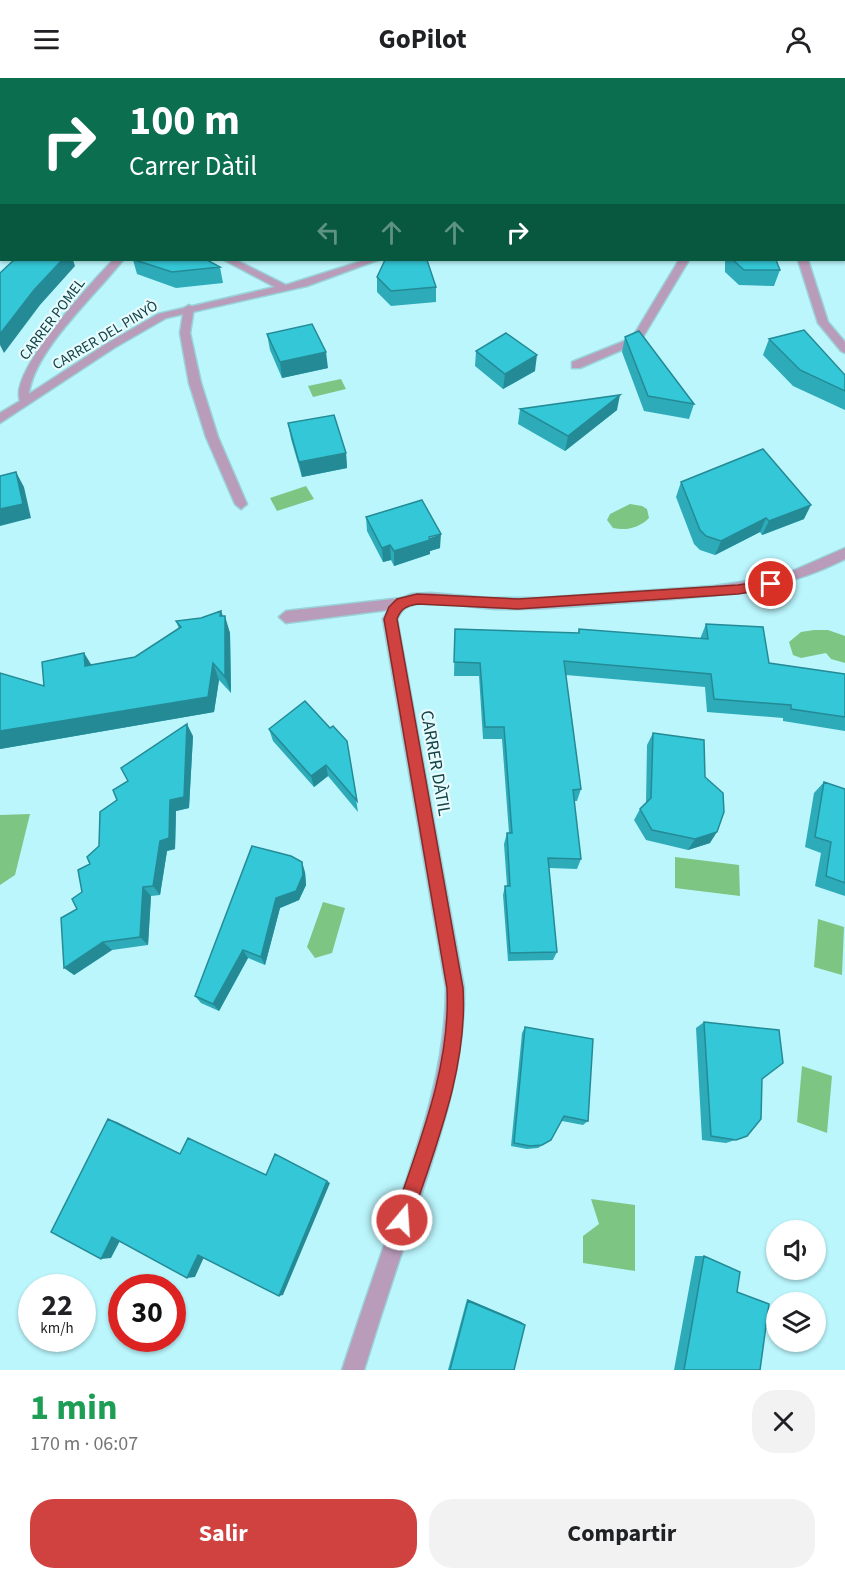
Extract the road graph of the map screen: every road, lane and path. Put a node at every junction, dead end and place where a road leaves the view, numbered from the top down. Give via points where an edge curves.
1 (117, 261) edge
2 (231, 261) edge
3 (370, 261) edge
4 (683, 261) edge
5 (803, 261) edge
6 (284, 288) junction
7 (189, 308) junction
8 (845, 349) edge
9 (576, 365) dead end
10 (26, 402) junction
11 (0, 419) edge
12 (241, 504) dead end
13 (845, 553) edge
14 (402, 603) junction
15 (286, 618) dead end
16 (353, 1370) edge

1 - 10 street, CARRER POMEL via 87,294 27,377 22,393
2 - 6 street
3 - 6 street, CARRER DEL PINYÒ
4 - 9 street via 636,340
5 - 8 street via 823,323
6 - 7 street, CARRER DEL PINYÒ
7 - 10 street, CARRER DEL PINYÒ via 149,322
7 - 12 street via 185,333 195,383 212,437
10 - 11 street, CARRER DEL PINYÒ
13 - 14 street via 805,574 738,590 518,604 440,598
14 - 15 street
14 - 16 street, CARRER DÀTIL via 390,619 457,1016 453,1051 431,1134

